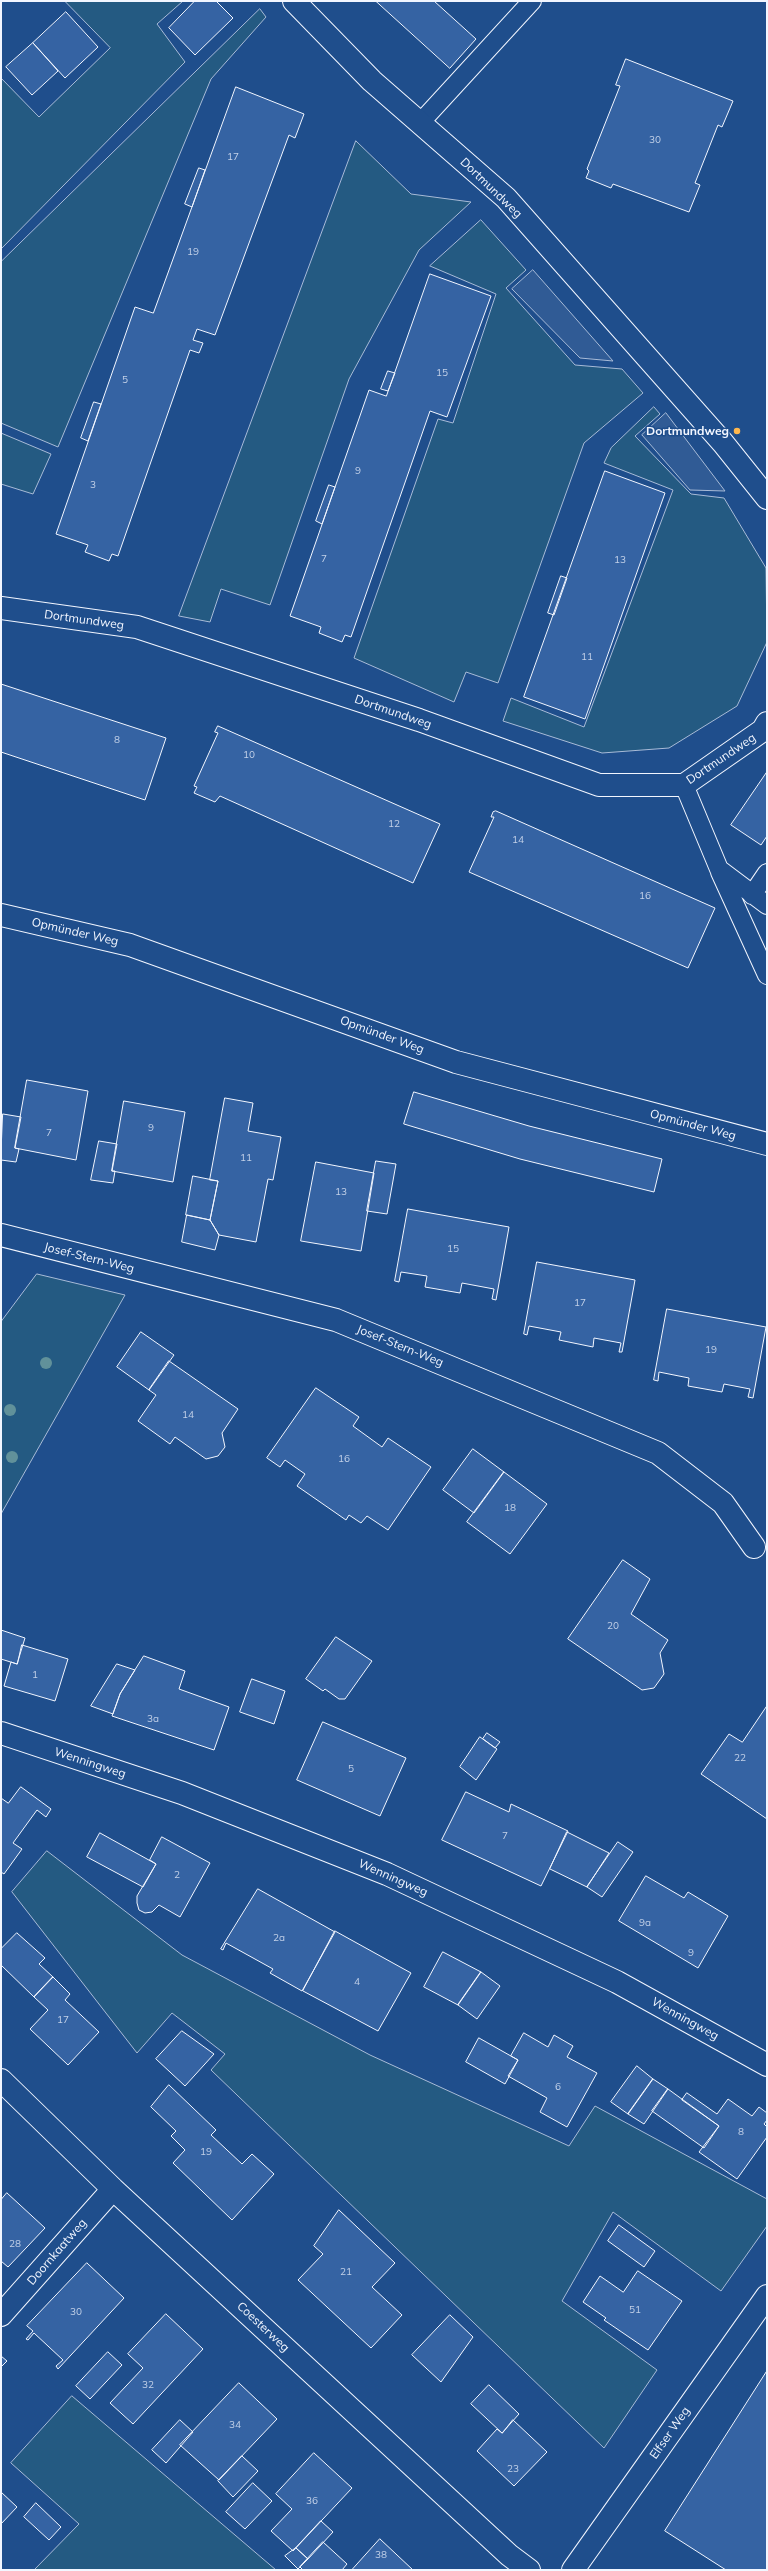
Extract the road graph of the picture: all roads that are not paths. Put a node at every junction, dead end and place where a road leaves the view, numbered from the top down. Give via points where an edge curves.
1 (294, 1) edge
2 (532, 1) edge
3 (420, 123) junction
4 (767, 498) edge
5 (1, 608) edge
6 (767, 723) edge
7 (684, 784) junction
8 (719, 869) junction
9 (767, 873) edge
10 (752, 895) junction
11 (767, 905) edge
12 (1, 915) edge
13 (767, 975) edge
14 (767, 1144) edge
15 (1, 1235) edge
16 (754, 1547) dead end
17 (1, 1733) edge
18 (767, 2065) edge
19 (1, 2080) edge
20 (113, 2189) junction
21 (767, 2296) edge
22 (1, 2315) edge
23 (529, 2570) edge
24 (572, 2570) edge

1 - 3 street, Dortmundweg via 372,81
2 - 3 lane
3 - 4 street, Dortmundweg via 506,198 718,437
5 - 7 street, Dortmundweg via 137,627 419,720 599,785
6 - 7 street, Dortmundweg via 763,730
7 - 8 lane
8 - 10 lane
8 - 13 lane
9 - 10 lane
10 - 11 lane
12 - 14 street, Opmünder Weg via 130,945 456,1062
15 - 16 street, Josef-Stern-Weg via 336,1320 658,1453 723,1503
17 - 18 street, Wenningweg via 182,1793 387,1874 617,1982
19 - 20 street, Coesterweg
20 - 22 street, Doornkaatweg
20 - 23 street, Coesterweg via 509,2555
21 - 24 street, Elfser Weg

